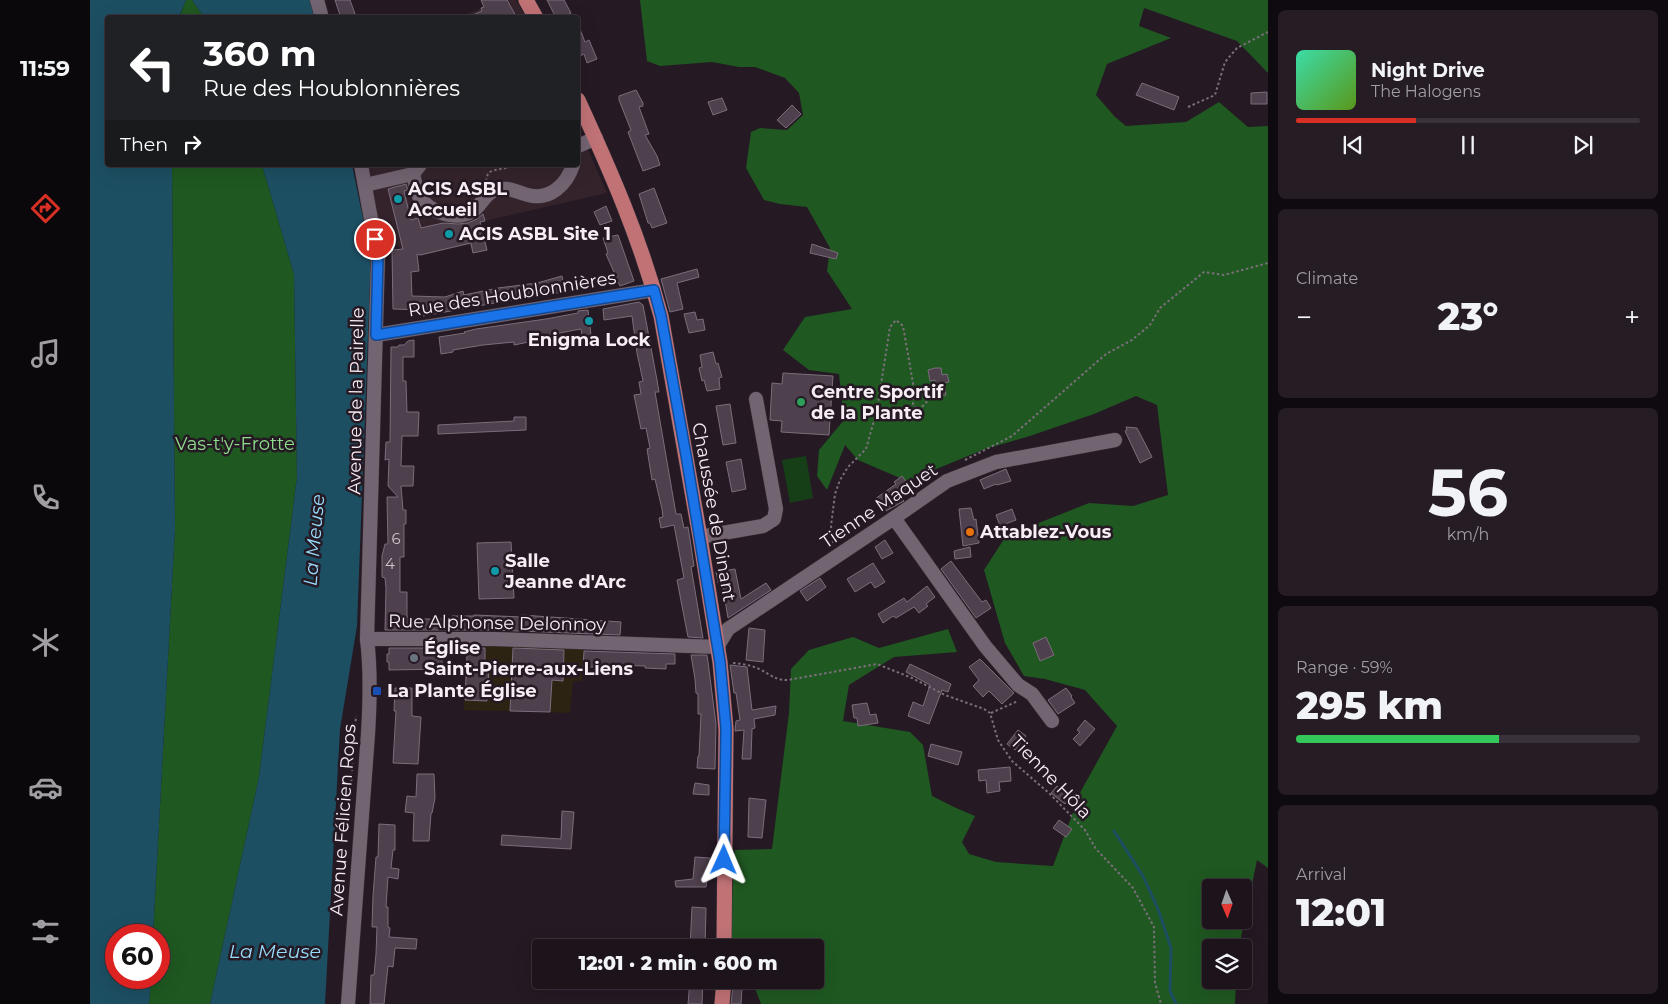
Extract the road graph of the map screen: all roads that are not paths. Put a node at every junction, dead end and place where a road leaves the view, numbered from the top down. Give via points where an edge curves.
1 (317, 0) edge
2 (526, 0) edge
3 (321, 15) edge
4 (534, 15) edge
5 (580, 104) edge
6 (596, 138) junction
7 (580, 145) edge
8 (362, 167) edge
9 (572, 167) edge
10 (417, 169) edge
11 (365, 185) junction
12 (654, 290) junction
13 (376, 335) junction
14 (756, 400) dead end
15 (1115, 440) dead end
16 (894, 518) junction
17 (700, 537) junction
18 (367, 639) junction
19 (719, 654) junction
20 (1052, 721) dead end
21 (724, 939) edge
22 (723, 989) edge
23 (348, 1004) edge
24 (722, 1004) edge

1 - 3 street
2 - 4 main road
5 - 6 main road, Chaussée de Dinant
6 - 7 street
6 - 12 main road, Chaussée de Dinant via 636,234
8 - 11 street, Avenue de la Pairelle
9 - 10 street via 562,185 548,195 529,195 511,188 494,190 473,211 458,215 429,208 418,195
10 - 11 street
11 - 13 street, Avenue de la Pairelle via 378,256
12 - 13 street, Rue des Houblonnières
12 - 17 main road, Chaussée de Dinant
13 - 18 street, Avenue de la Pairelle
14 - 17 street via 776,509 774,518 762,526
15 - 16 street, Tienne Maquet via 996,462 947,481
16 - 19 street, Tienne Maquet via 728,629
16 - 20 street via 985,646 1018,685 1032,694
17 - 19 main road, Chaussée de Dinant
18 - 19 street, Rue Alphonse Delonnoy via 493,639
18 - 23 street, Avenue Félicien Rops via 368,734
19 - 21 main road, Chaussée de Dinant via 726,728
22 - 24 main road

